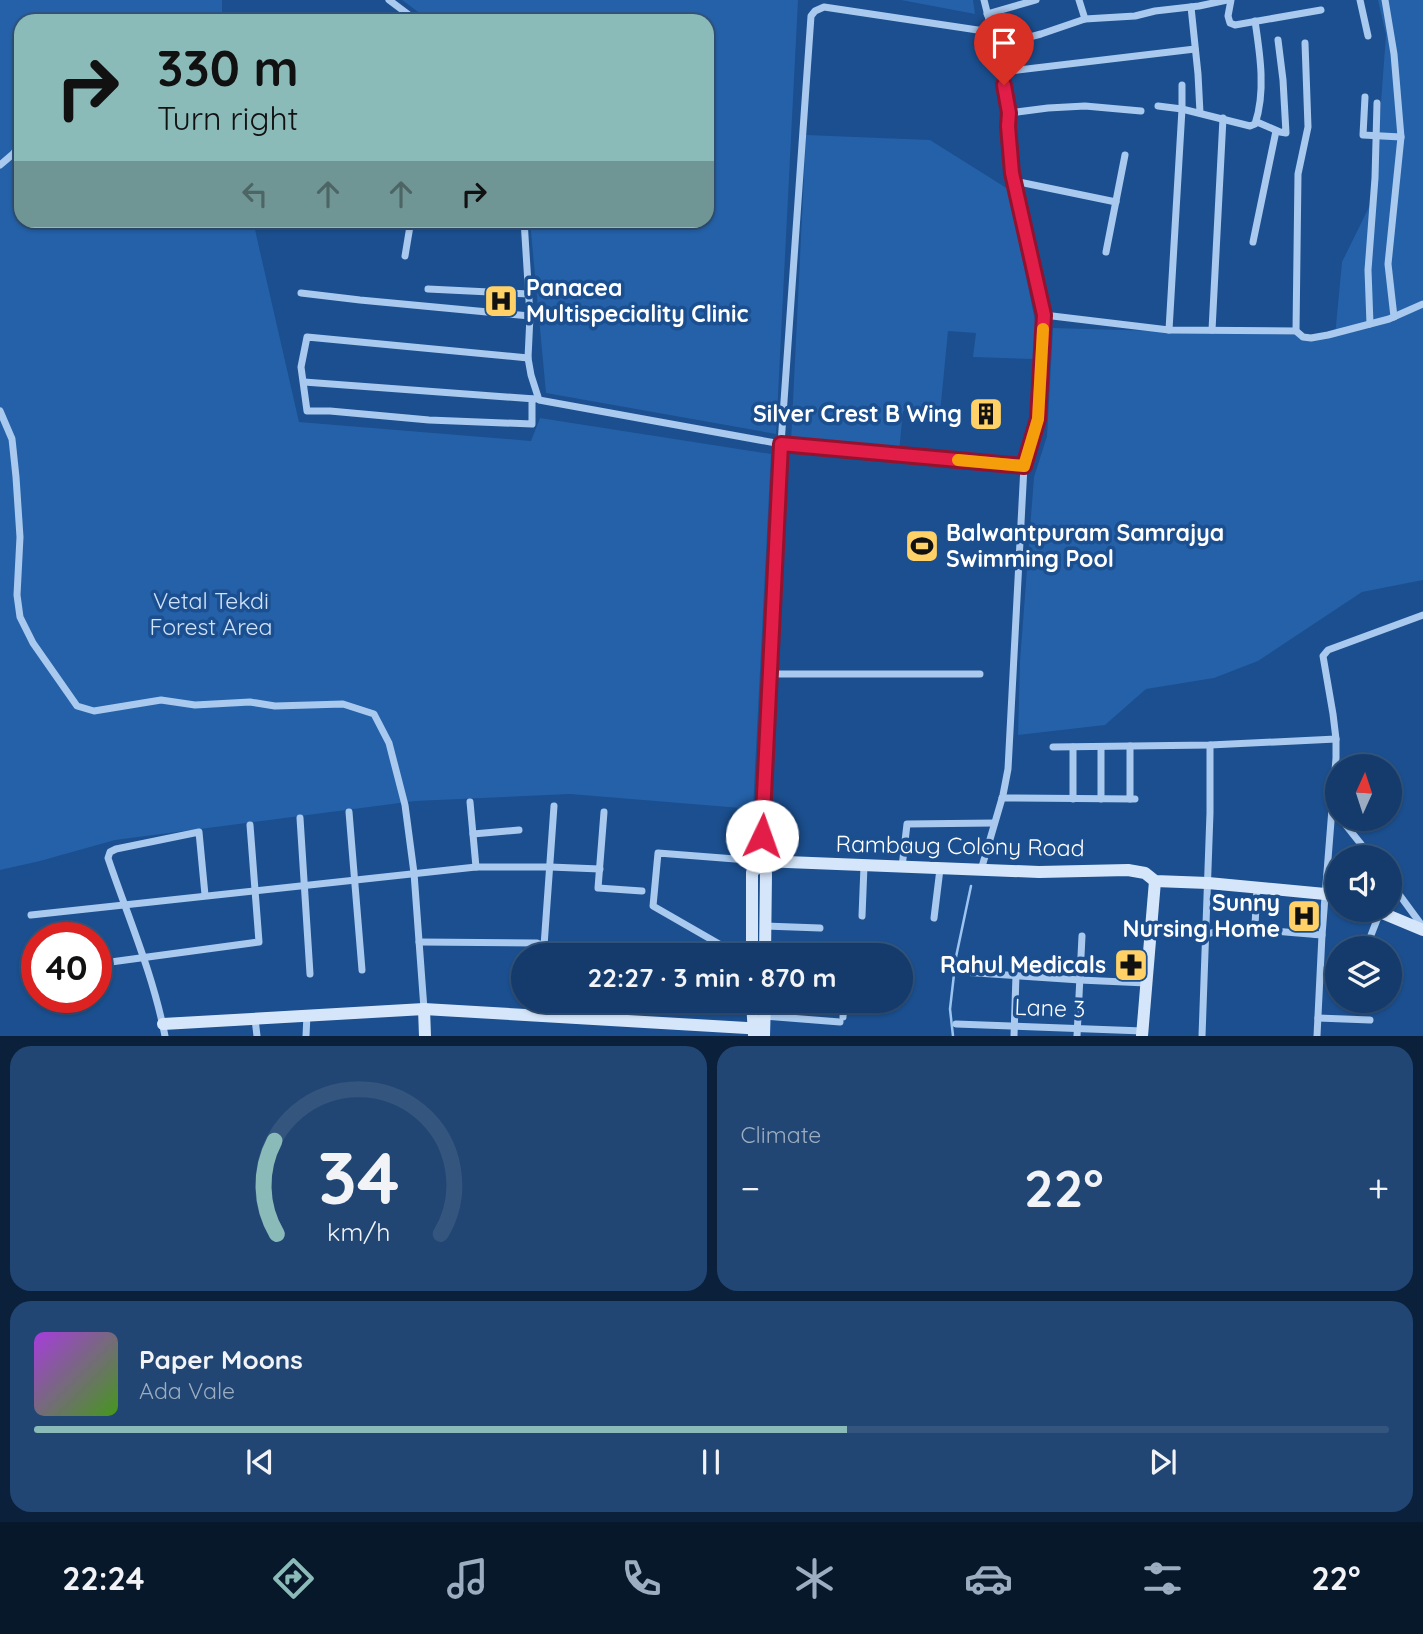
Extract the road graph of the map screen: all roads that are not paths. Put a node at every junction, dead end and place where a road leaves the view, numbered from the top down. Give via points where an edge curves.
1 (389, 0) edge
2 (984, 0) edge
3 (1037, 0) edge
4 (1079, 0) edge
5 (1229, 0) edge
6 (1360, 0) edge
7 (1385, 0) edge
8 (1191, 7) junction
9 (1321, 10) dead end
10 (408, 14) edge
11 (987, 14) junction
12 (1085, 19) junction
13 (1255, 21) junction
14 (991, 32) junction
15 (1368, 36) dead end
16 (1278, 40) dead end
17 (1305, 43) dead end
18 (995, 46) junction
19 (1195, 49) junction
20 (1002, 72) junction
21 (1182, 85) dead end
22 (1365, 97) dead end
23 (1377, 103) dead end
24 (1158, 106) dead end
25 (1182, 109) junction
26 (1141, 111) dead end
27 (1009, 113) junction
28 (1200, 113) junction
29 (1223, 118) junction
30 (1257, 122) junction
31 (1276, 131) junction
32 (1377, 136) junction
33 (1401, 137) junction
34 (14, 153) edge
35 (1125, 155) dead end
36 (0, 165) edge
37 (1014, 181) junction
38 (1116, 202) junction
39 (410, 228) edge
40 (525, 228) edge
41 (1254, 242) dead end
42 (1106, 252) dead end
43 (405, 256) dead end
44 (428, 289) dead end
45 (301, 293) dead end
46 (529, 294) junction
47 (1423, 304) edge
48 (1044, 315) junction
49 (530, 316) junction
50 (1394, 317) junction
51 (1370, 324) junction
52 (1169, 330) junction
53 (1212, 330) junction
54 (1296, 331) junction
55 (528, 358) junction
56 (304, 382) junction
57 (536, 400) junction
58 (0, 411) edge
59 (781, 444) junction
60 (1024, 466) junction
61 (1423, 615) edge
62 (770, 674) junction
63 (980, 674) dead end
64 (1336, 739) junction
65 (1210, 745) junction
66 (1129, 746) junction
67 (1053, 747) dead end
68 (1073, 747) junction
69 (1101, 747) junction
70 (1336, 754) edge
71 (1002, 798) junction
72 (1073, 799) junction
73 (1101, 799) junction
74 (470, 802) dead end
75 (554, 806) dead end
76 (349, 812) dead end
77 (604, 812) dead end
78 (300, 818) dead end
79 (994, 823) junction
80 (250, 825) dead end
81 (519, 830) dead end
82 (1351, 831) edge
83 (473, 834) junction
84 (1362, 845) edge
85 (761, 863) junction
86 (864, 866) junction
87 (475, 867) junction
88 (550, 867) junction
89 (902, 867) junction
90 (600, 869) junction
91 (940, 869) junction
92 (981, 870) junction
93 (414, 873) junction
94 (355, 879) junction
95 (1155, 881) junction
96 (1208, 883) junction
97 (305, 885) junction
98 (1257, 887) junction
99 (255, 890) junction
100 (642, 891) dead end
101 (205, 895) junction
102 (1325, 895) edge
103 (1402, 899) edge
104 (123, 904) junction
105 (31, 915) dead end
106 (862, 916) dead end
107 (934, 918) dead end
108 (1402, 920) edge
109 (1325, 922) edge
110 (1255, 925) dead end
111 (765, 926) junction
112 (820, 928) dead end
113 (1423, 928) edge
114 (1205, 934) junction
115 (1322, 935) junction
116 (1082, 936) dead end
117 (419, 942) junction
118 (537, 943) edge
119 (544, 943) edge
120 (717, 943) edge
121 (752, 943) edge
122 (765, 943) edge
123 (145, 957) junction
124 (112, 962) edge
125 (362, 970) dead end
126 (962, 972) dead end
127 (310, 974) dead end
128 (1016, 975) junction
129 (1080, 980) junction
130 (1146, 983) junction
131 (424, 1009) junction
132 (842, 1013) edge
133 (306, 1015) junction
134 (1318, 1018) junction
135 (255, 1019) junction
136 (1370, 1020) dead end
137 (956, 1024) dead end
138 (760, 1029) edge
139 (164, 1030) edge
140 (1014, 1031) edge
141 (1077, 1032) edge
142 (1143, 1033) edge
143 (257, 1035) edge
144 (306, 1035) edge
145 (425, 1035) edge
146 (1202, 1035) edge
147 (1317, 1035) edge

1 - 10 street
2 - 11 street
3 - 11 street
4 - 12 street
5 - 8 street
5 - 13 street via 1230,23
6 - 15 street
7 - 33 street
8 - 12 street
8 - 19 street
9 - 13 street
11 - 14 street
12 - 18 street
13 - 30 street via 1261,64
14 - 18 street
14 - 59 street via 824,7 811,16
16 - 31 street via 1287,129 1286,133
17 - 54 street via 1308,127 1298,174
18 - 20 street
19 - 20 street
19 - 28 street
20 - 27 street
21 - 25 street
22 - 32 street via 1363,135
23 - 32 street
24 - 25 street
25 - 28 street
25 - 52 street
26 - 27 street via 1085,106
27 - 37 street
28 - 29 street
29 - 30 street via 1250,126
29 - 53 street
30 - 31 street
31 - 41 street
32 - 33 street
32 - 51 street via 1368,270
33 - 50 street via 1388,264
34 - 36 street
35 - 38 street
37 - 38 street
37 - 48 street
38 - 42 street
39 - 43 street
40 - 46 street
44 - 46 street
45 - 49 street
46 - 49 street
47 - 50 street
48 - 52 street
48 - 60 street via 1038,419
49 - 55 street
50 - 51 street
51 - 54 street via 1311,338
52 - 53 street
53 - 54 street
55 - 56 street via 307,337 301,367
55 - 57 street
56 - 57 street
56 - 57 street via 307,411 531,424
57 - 59 street
58 - 93 street via 12,439 20,537 20,617 76,706 94,711 161,700 195,705 343,704 374,715 389,743 405,805
59 - 60 street
59 - 62 street
60 - 71 street
61 - 64 street via 1323,653
62 - 63 street
62 - 85 street
64 - 65 street
64 - 70 street
65 - 66 street
65 - 96 street
66 - 69 street
66 - 73 street via 1132,799
67 - 68 street
68 - 69 street
68 - 72 street
69 - 73 street
71 - 72 street
71 - 79 street
72 - 73 street
74 - 83 street
75 - 88 street
76 - 94 street
77 - 90 street
78 - 97 street
79 - 89 street via 907,824
79 - 92 street
80 - 99 street
81 - 83 street
82 - 84 street
83 - 87 street
85 - 86 street, Rambaug Colony Road
85 - 111 street via 766,873
85 - 120 street via 658,853 653,906
85 - 121 street via 752,872
86 - 89 street, Rambaug Colony Road
86 - 106 street
87 - 88 street
87 - 93 street
88 - 90 street
88 - 119 street
89 - 91 street, Rambaug Colony Road
90 - 100 street via 598,888
91 - 92 street, Rambaug Colony Road
91 - 107 street
92 - 95 street, Rambaug Colony Road via 1128,870 1145,873
93 - 94 street
93 - 117 street
94 - 97 street
94 - 125 street
95 - 96 street, Rambaug Colony Road
95 - 130 street
96 - 98 street, Rambaug Colony Road
96 - 114 street
97 - 99 street
97 - 127 street
98 - 102 street, Rambaug Colony Road
98 - 110 street
99 - 101 street
99 - 123 street via 258,942
101 - 104 street
101 - 104 street via 199,832 110,852
103 - 113 street
104 - 105 street
104 - 123 street
108 - 113 street
109 - 115 street
111 - 112 street
111 - 122 street
114 - 115 street via 1237,930
114 - 146 street
115 - 134 street
116 - 129 street
117 - 118 street
117 - 131 street
123 - 124 street
123 - 139 street
126 - 128 street
128 - 129 street
128 - 140 street
129 - 130 street
129 - 141 street
130 - 142 street
131 - 133 street
131 - 138 street
131 - 145 street
132 - 138 street via 841,1019
133 - 135 street
133 - 144 street
134 - 136 street
134 - 147 street
135 - 139 street
135 - 143 street
137 - 140 street, Lane 3
140 - 141 street, Lane 3
141 - 142 street, Lane 3

